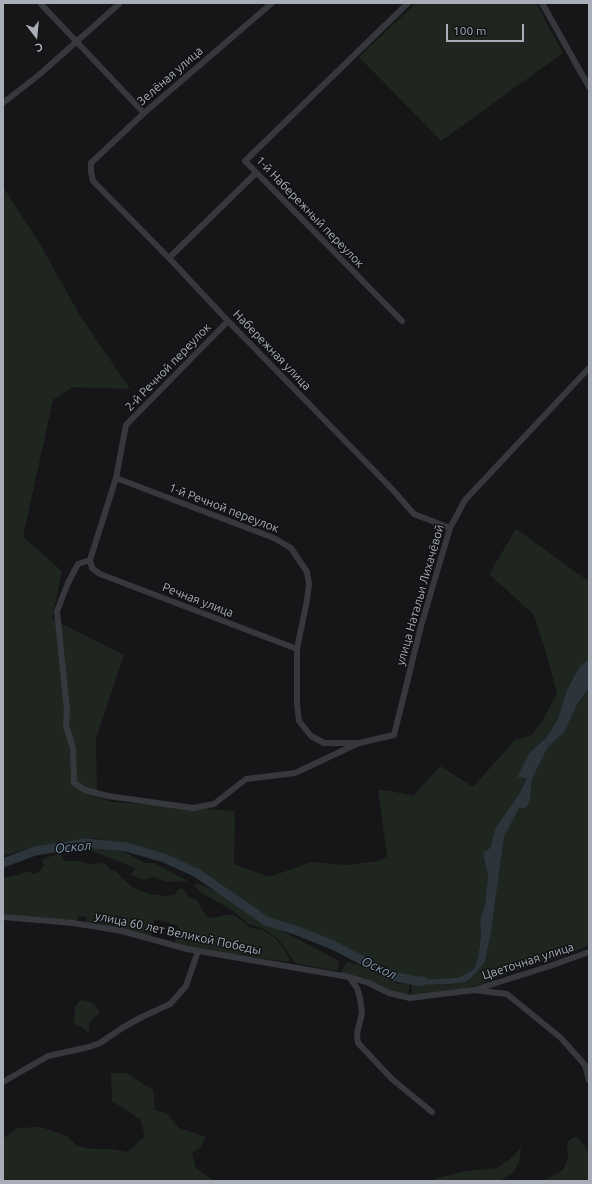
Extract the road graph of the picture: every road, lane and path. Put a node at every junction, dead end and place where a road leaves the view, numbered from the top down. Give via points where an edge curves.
1 (40, 3) edge
2 (120, 3) edge
3 (272, 3) edge
4 (408, 3) edge
5 (542, 3) edge
6 (76, 41) junction
7 (589, 87) edge
8 (3, 104) edge
9 (144, 113) junction
10 (91, 172) joint
11 (256, 173) junction
12 (169, 258) junction
13 (228, 321) junction
14 (402, 321) dead end
15 (589, 368) edge
16 (116, 478) junction
17 (450, 528) junction
18 (90, 560) junction
19 (297, 649) junction
20 (359, 743) junction
21 (3, 917) edge
22 (198, 951) junction
23 (589, 952) edge
24 (348, 977) junction
25 (504, 980) junction
26 (474, 990) junction
27 (507, 994) junction
28 (589, 1080) edge
29 (3, 1082) edge
30 (432, 1112) dead end

1 - 6 street
2 - 6 street
3 - 9 street, Зелёная улица
4 - 11 street, 1-й Набережный переулок via 245,161
5 - 7 street
6 - 8 street
6 - 9 street
9 - 10 street, Зелёная улица via 91,163
10 - 12 street, Набережная улица via 93,181
11 - 12 street
11 - 14 street, 1-й Набережный переулок
12 - 13 street, Набережная улица
13 - 16 street, 2-й Речной переулок via 126,425
13 - 17 street, Набережная улица via 414,514
15 - 17 street, улица Натальи Лихачёвой via 465,500
16 - 18 street, 2-й Речной переулок
16 - 19 street, 1-й Речной переулок via 274,538 291,548 307,572 309,584
17 - 20 street, улица Натальи Лихачёвой via 421,626 394,735
18 - 19 street, Речная улица via 92,568 100,574
18 - 20 street via 78,564 57,611 67,710 66,726 73,748 74,783 85,790 108,796 193,808 214,804 246,778 295,773
19 - 20 street, 1-й Речной переулок via 299,721 311,736 324,743
21 - 22 street, улица 60 лет Великой Победы via 74,923 122,931
22 - 24 street, улица 60 лет Великой Победы
22 - 29 street via 186,986 170,1004 122,1028 100,1043 48,1056
23 - 25 street, Цветочная улица
24 - 26 street, улица 60 лет Великой Победы via 369,983 389,993 410,998
24 - 30 street via 357,988 360,998 362,1013 357,1034 358,1043 392,1079
25 - 26 street, Цветочная улица
25 - 27 street
26 - 27 street, улица 60 лет Великой Победы
27 - 28 street, улица 60 лет Великой Победы via 561,1038 585,1065

